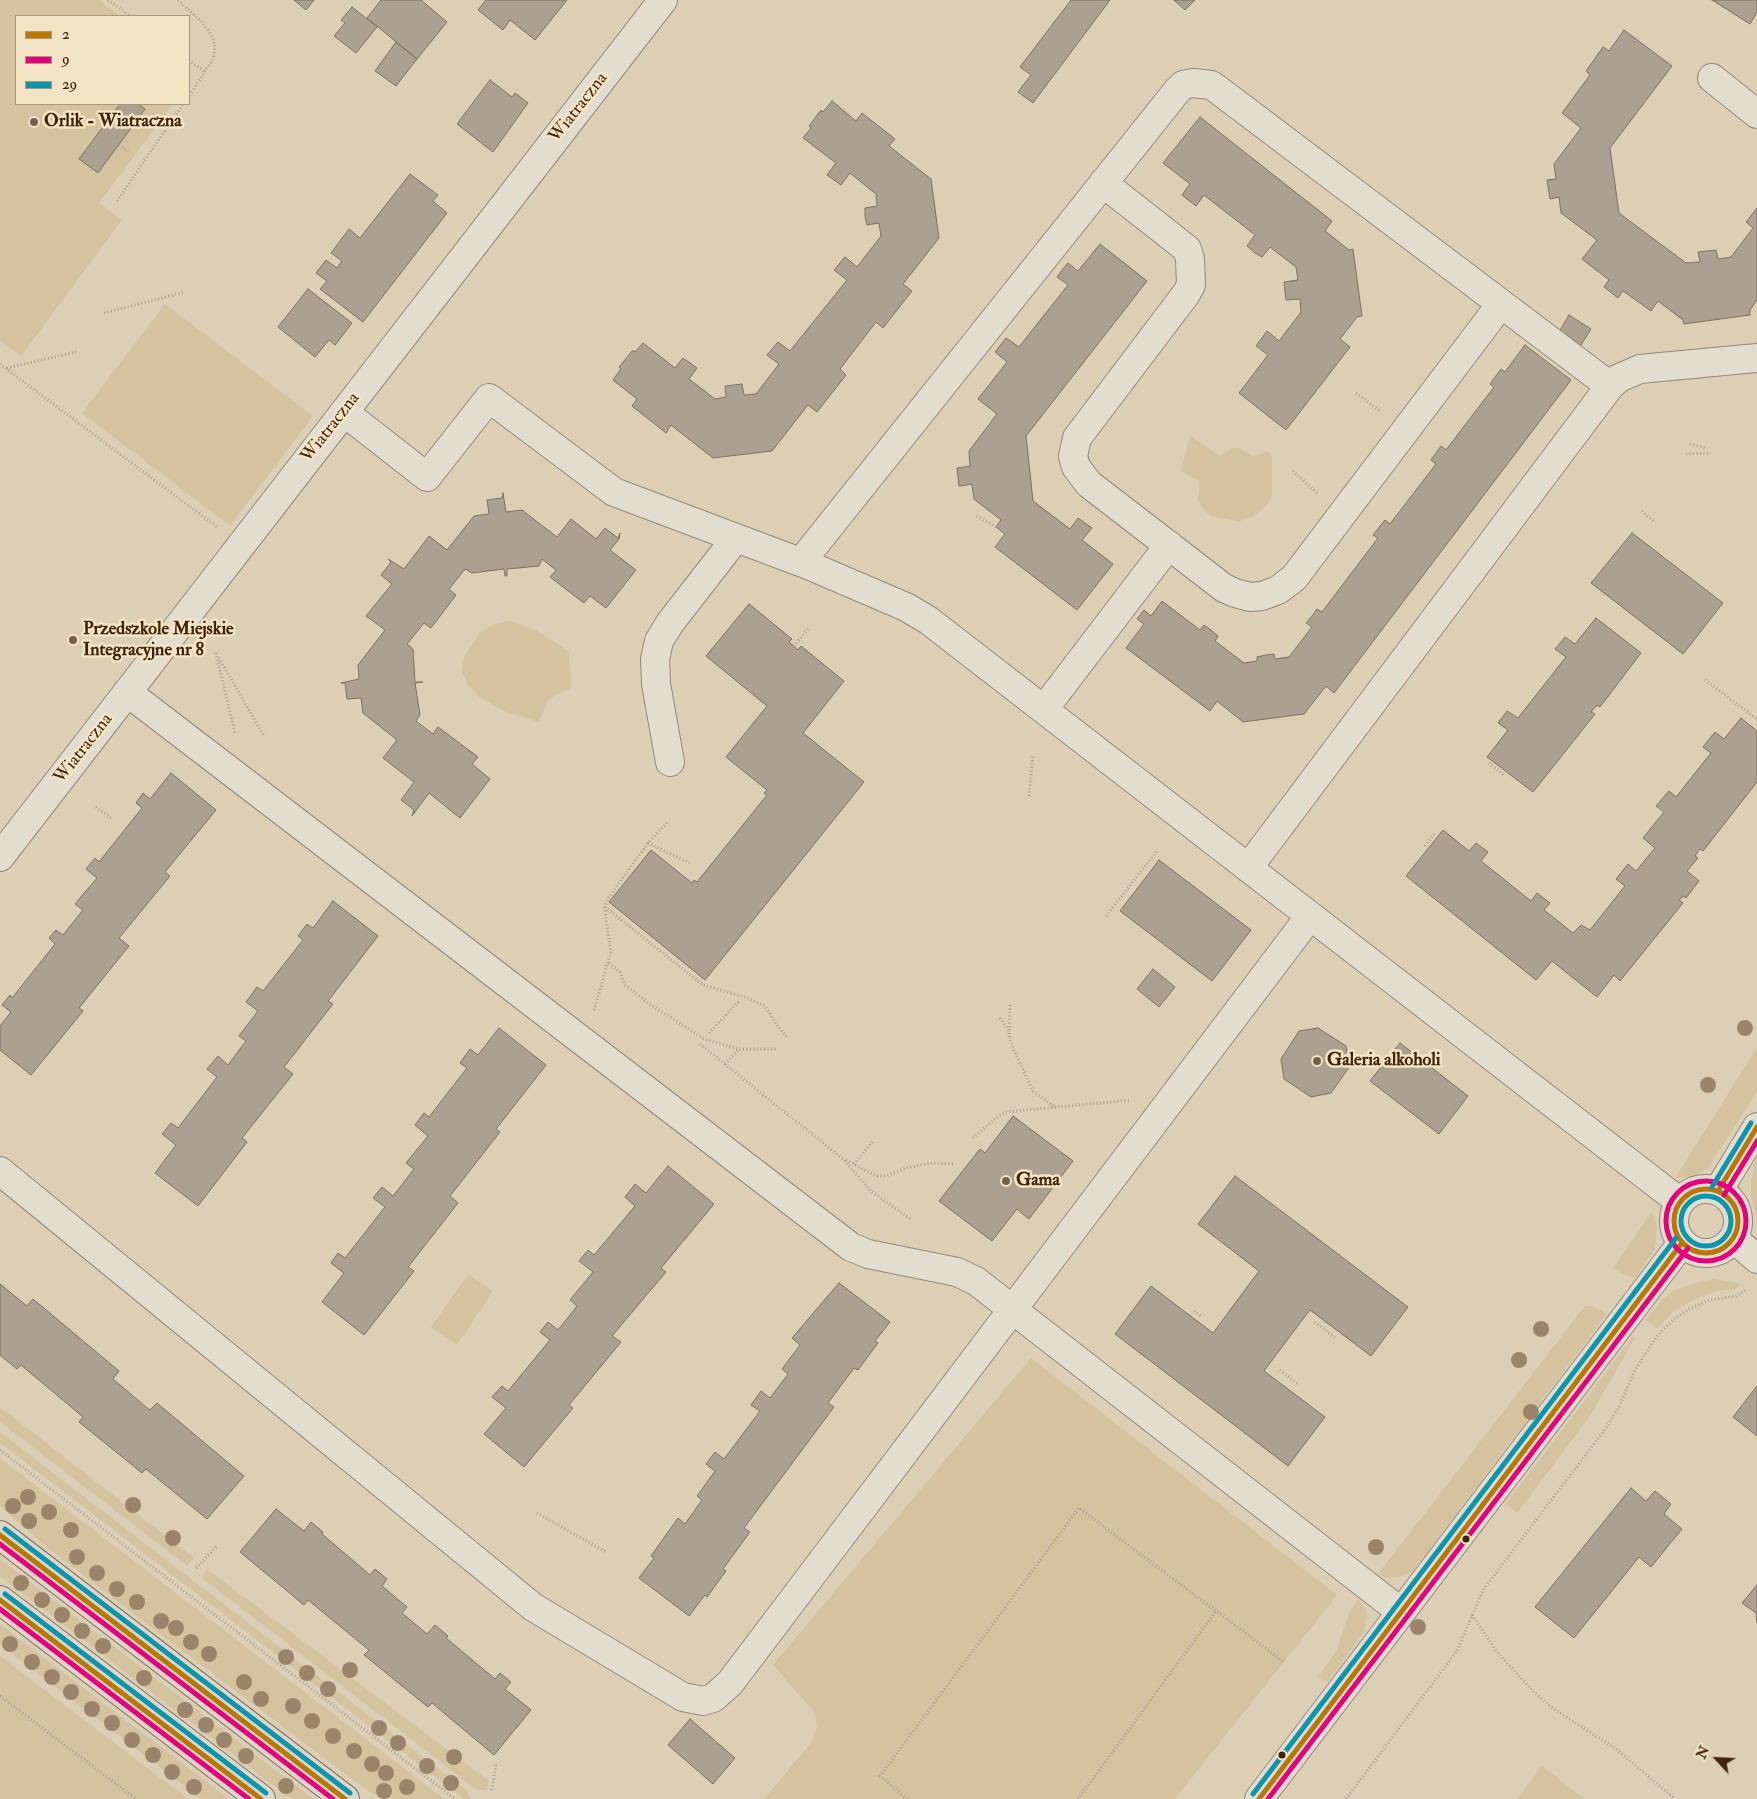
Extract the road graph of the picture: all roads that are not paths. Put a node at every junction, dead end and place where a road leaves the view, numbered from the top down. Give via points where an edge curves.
1 (663, 0) edge
2 (1712, 78) dead end
3 (1757, 114) edge
4 (1103, 183) junction
5 (1501, 304) junction
6 (1757, 358) edge
7 (1610, 386) junction
8 (344, 412) junction
9 (736, 538) junction
10 (1169, 545) junction
11 (801, 562) junction
12 (127, 692) junction
13 (1044, 709) junction
14 (670, 762) dead end
15 (0, 857) edge
16 (1248, 868) junction
17 (1310, 916) junction
18 (1757, 1127) edge
19 (0, 1171) edge
20 (1718, 1191) junction
21 (1680, 1202) junction
22 (1734, 1239) junction
23 (1682, 1243) junction
24 (1757, 1259) edge
25 (1013, 1309) junction
26 (0, 1535) edge
27 (0, 1600) edge
28 (1401, 1612) junction
29 (261, 1799) edge
30 (345, 1799) edge
31 (1259, 1799) edge

1 - 8 street, Wiatraczna
2 - 3 street
4 - 5 street via 1183,85 1210,86
4 - 10 street via 1186,249 1190,259 1191,285 1077,438 1073,456 1080,474 1089,484
4 - 11 street
5 - 7 street
5 - 10 street via 1286,585 1262,596 1235,593
6 - 7 street via 1640,369 1619,378
7 - 16 street
8 - 9 street via 427,477 489,398 614,492
8 - 12 street, Wiatraczna
9 - 11 street
9 - 14 street via 659,641 655,659 656,684
10 - 13 street
11 - 13 street via 906,607 928,620
12 - 15 street, Wiatraczna
12 - 25 street via 851,1247 868,1254 957,1272 976,1280
13 - 16 street
16 - 17 street
17 - 21 street
17 - 25 street
18 - 20 street
19 - 25 street via 533,1607 683,1698 694,1701 713,1698 730,1683
20 - 21 street via 1697,1190
20 - 22 street via 1735,1206 1738,1228
21 - 23 street via 1674,1223
22 - 23 street via 1726,1248 1703,1254
22 - 24 street
23 - 28 street
25 - 28 street
26 - 30 main road
27 - 29 main road
28 - 31 street

